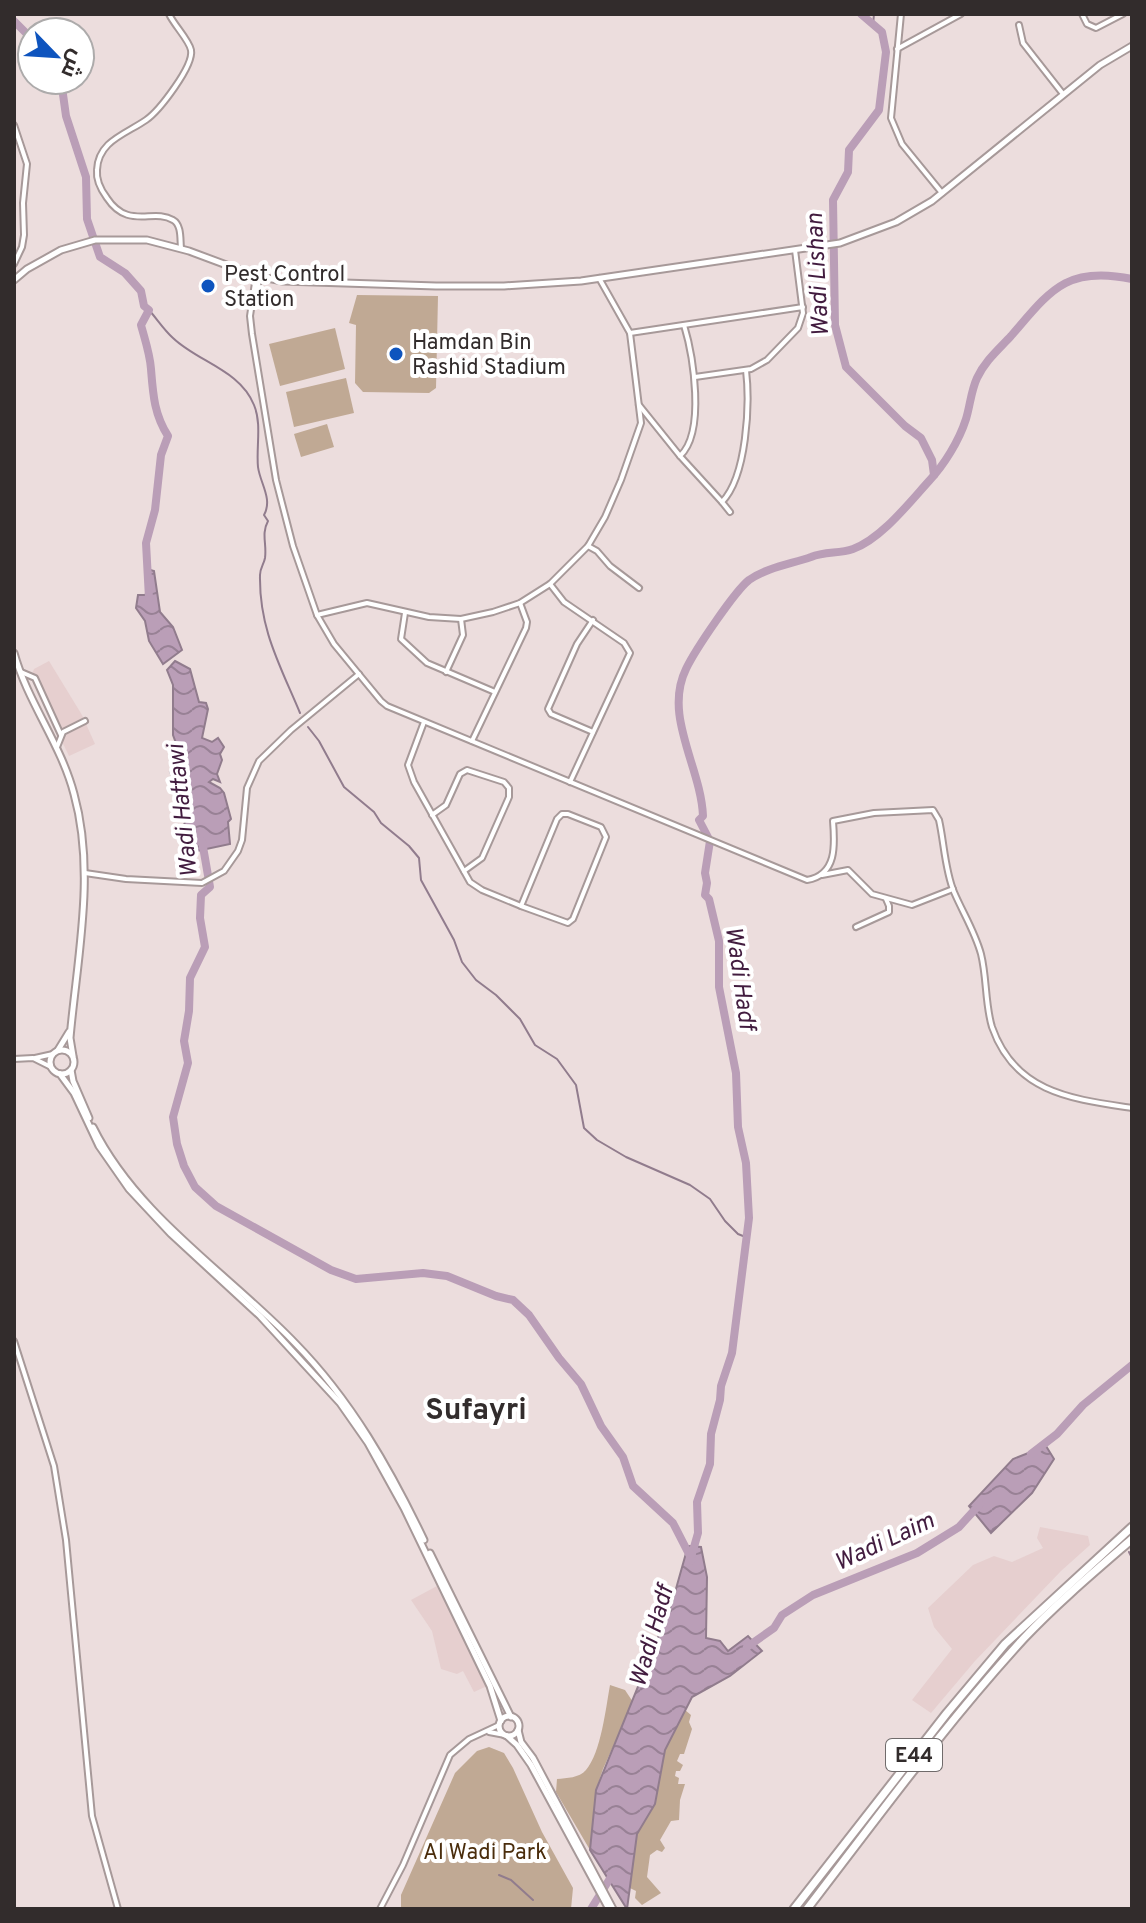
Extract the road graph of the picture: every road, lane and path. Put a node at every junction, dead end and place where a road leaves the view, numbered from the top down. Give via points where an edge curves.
1 (169, 14) edge
2 (901, 14) edge
3 (961, 14) edge
4 (1082, 14) edge
5 (1123, 14) edge
6 (1019, 25) dead end
7 (1132, 46) edge
8 (897, 49) junction
9 (1063, 94) junction
10 (14, 125) edge
11 (942, 193) junction
12 (181, 249) junction
13 (795, 250) junction
14 (14, 264) edge
15 (258, 277) junction
16 (599, 278) junction
17 (14, 280) edge
18 (803, 307) junction
19 (684, 325) junction
20 (630, 333) junction
21 (746, 370) junction
22 (695, 377) junction
23 (639, 405) junction
24 (653, 424) junction
25 (639, 429) junction
26 (680, 456) junction
27 (722, 502) junction
28 (730, 512) dead end
29 (588, 546) junction
30 (550, 584) junction
31 (639, 588) dead end
32 (520, 603) junction
33 (405, 613) junction
34 (317, 615) junction
35 (461, 619) junction
36 (593, 620) junction
37 (14, 653) edge
38 (20, 672) junction
39 (446, 672) junction
40 (359, 674) junction
41 (495, 692) junction
42 (85, 721) dead end
43 (424, 722) junction
44 (593, 732) junction
45 (61, 735) junction
46 (472, 741) junction
47 (57, 749) junction
48 (570, 782) junction
49 (432, 815) junction
50 (464, 871) junction
51 (84, 875) junction
52 (820, 875) junction
53 (953, 889) junction
54 (884, 897) junction
55 (521, 906) junction
56 (856, 927) dead end
57 (71, 1027) junction
58 (56, 1052) junction
59 (73, 1056) junction
60 (33, 1058) junction
61 (14, 1059) edge
62 (51, 1067) junction
63 (71, 1070) junction
64 (60, 1074) junction
65 (1132, 1108) edge
66 (14, 1341) edge
67 (1132, 1527) edge
68 (1132, 1539) edge
69 (1080, 1573) junction
70 (1065, 1599) junction
71 (511, 1717) junction
72 (500, 1723) junction
73 (518, 1730) junction
74 (483, 1733) junction
75 (506, 1736) junction
76 (601, 1892) junction
77 (118, 1909) edge
78 (380, 1909) edge
79 (611, 1909) edge
80 (794, 1909) edge
81 (807, 1909) edge

1 - 12 street via 191,45 192,57 154,112 110,142 97,171 103,192 116,209 175,221
2 - 8 street
3 - 8 street
4 - 5 street via 1096,28
6 - 9 street via 1023,43
7 - 9 main road
8 - 11 street via 891,118 902,144
9 - 11 main road
10 - 14 street via 27,164 24,235
11 - 13 main road via 871,234
12 - 15 main road
12 - 17 main road via 147,240 95,240 61,250
13 - 16 main road
13 - 18 street
15 - 16 main road via 336,284 504,286
15 - 34 street via 250,316 276,480
16 - 20 street
18 - 19 street
18 - 21 street via 798,328 764,362
19 - 20 street
19 - 22 street
20 - 23 street
21 - 22 street
21 - 27 street via 742,451 733,486
22 - 26 street via 691,434
23 - 24 street
23 - 25 street
24 - 25 street
24 - 26 street
25 - 29 street
26 - 27 street
27 - 28 street
29 - 30 street
29 - 31 street
30 - 32 street
30 - 36 street via 564,602
32 - 35 street
32 - 41 street via 526,628
33 - 34 street via 367,603
33 - 35 street
33 - 39 street via 405,645
34 - 40 street
35 - 39 street via 463,635
36 - 44 street via 630,653
36 - 44 street via 548,709
37 - 38 main road
38 - 45 street via 35,678
38 - 47 main road
39 - 41 street
40 - 43 street via 387,706
40 - 51 street via 259,761 247,788 242,840 224,871 202,883
41 - 46 street
42 - 45 street
43 - 46 street
43 - 49 street via 408,765
44 - 48 street
45 - 47 street
46 - 48 street
47 - 51 main road via 74,794
48 - 52 street via 807,880
49 - 50 street
49 - 50 street via 446,805 467,770 509,788 482,858
50 - 55 street via 473,885
51 - 57 main road
52 - 53 street via 833,858 833,821 928,809 938,814
52 - 54 street via 848,870 870,892
53 - 54 street via 912,905
53 - 65 street via 982,957 992,1028 1014,1067 1059,1092
54 - 56 street via 889,912
55 - 55 street via 571,921 605,842 604,830 568,814 559,816
57 - 58 main road
57 - 59 main road
58 - 59 main road via 67,1050
58 - 60 street
58 - 62 main road
59 - 63 main road
60 - 61 street
60 - 62 street
62 - 64 main road
63 - 64 main road
63 - 71 main road via 97,1135 133,1187 312,1361 369,1438
64 - 72 main road via 105,1157 129,1189 260,1316 347,1412 404,1508 490,1686
66 - 77 street via 54,1466 92,1816
67 - 69 highway, E44
68 - 70 highway, E44
69 - 70 highway via 1083,1577
69 - 80 highway, E44 via 1005,1644
70 - 81 highway, E44 via 1024,1638 922,1758
71 - 72 main road
71 - 73 main road
72 - 74 street
72 - 75 main road
73 - 75 main road
73 - 76 main road
74 - 75 street
74 - 78 street via 450,1755
75 - 76 main road via 531,1765
76 - 79 main road

